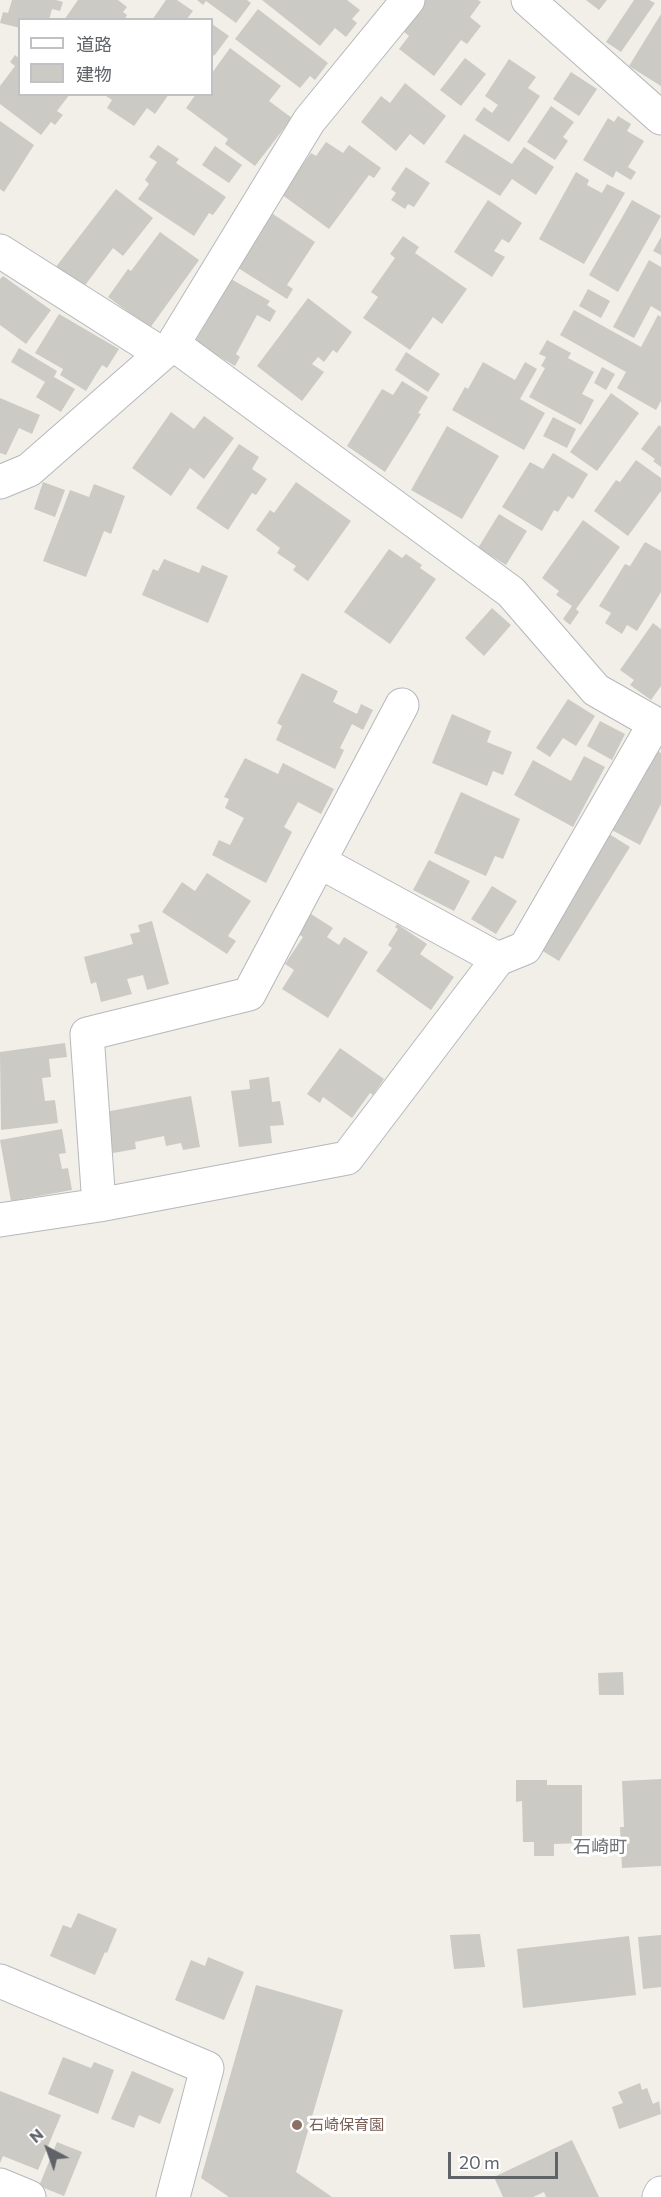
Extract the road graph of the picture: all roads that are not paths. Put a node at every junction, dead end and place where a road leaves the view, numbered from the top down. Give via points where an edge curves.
1 (408, 0) edge
2 (528, 0) edge
3 (661, 118) edge
4 (0, 251) edge
5 (167, 349) junction
6 (0, 482) edge
7 (402, 705) dead end
8 (658, 725) edge
9 (320, 862) junction
10 (498, 959) junction
11 (99, 1205) junction
12 (0, 1221) edge
13 (0, 1981) edge
14 (0, 2185) edge
15 (29, 2197) edge
16 (172, 2197) edge

1 - 5 street via 309,121
2 - 3 street
4 - 5 street
5 - 6 street via 29,471
5 - 8 street via 511,592 596,690
7 - 9 street
8 - 10 street via 525,948
9 - 10 street
9 - 11 street via 249,994 87,1034
10 - 11 street via 347,1158
11 - 12 street
13 - 16 street via 207,2068
14 - 15 street

